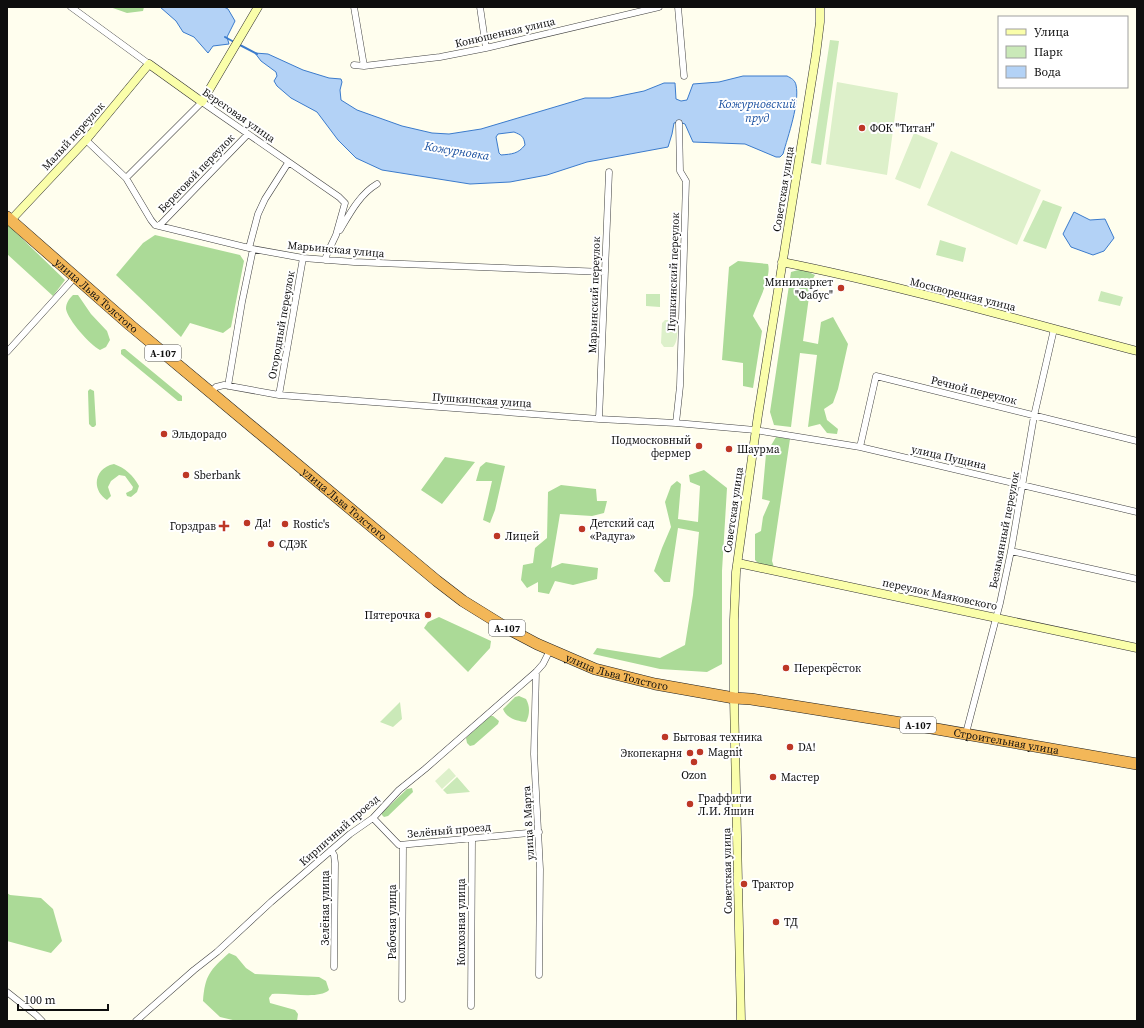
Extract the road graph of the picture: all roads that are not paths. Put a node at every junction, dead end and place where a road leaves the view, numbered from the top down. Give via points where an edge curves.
1 (71, 7) edge
2 (258, 7) edge
3 (354, 7) edge
4 (480, 7) edge
5 (659, 7) edge
6 (678, 7) edge
7 (820, 7) edge
8 (486, 48) junction
9 (149, 64) junction
10 (354, 65) dead end
11 (364, 66) junction
12 (684, 76) dead end
13 (202, 102) junction
14 (679, 123) dead end
15 (248, 134) junction
16 (86, 140) junction
17 (288, 163) junction
18 (610, 172) dead end
19 (126, 178) junction
20 (377, 184) dead end
21 (9, 218) edge
22 (159, 226) junction
23 (336, 236) junction
24 (251, 248) junction
25 (303, 258) junction
26 (325, 260) junction
27 (782, 262) junction
28 (605, 272) junction
29 (75, 277) junction
30 (1054, 329) junction
31 (1137, 351) edge
32 (7, 352) edge
33 (228, 386) junction
34 (210, 393) junction
35 (279, 395) junction
36 (1034, 416) junction
37 (600, 419) junction
38 (676, 423) junction
39 (756, 430) junction
40 (1137, 441) edge
41 (860, 447) junction
42 (1022, 485) junction
43 (1137, 512) edge
44 (1011, 551) junction
45 (738, 563) junction
46 (1137, 579) edge
47 (997, 617) junction
48 (1137, 648) edge
49 (550, 650) junction
50 (536, 672) junction
51 (734, 698) junction
52 (966, 733) junction
53 (1137, 764) edge
54 (373, 818) junction
55 (539, 832) junction
56 (472, 839) junction
57 (403, 845) junction
58 (331, 850) junction
59 (334, 967) dead end
60 (539, 975) dead end
61 (7, 992) edge
62 (402, 999) dead end
63 (471, 1006) dead end
64 (42, 1021) edge
65 (136, 1021) edge
66 (742, 1021) edge

1 - 9 street, Береговая улица
2 - 13 street
3 - 11 street
4 - 8 street
5 - 8 street, Конюшенная улица
6 - 12 street
7 - 27 street, Советская улица via 816,58
8 - 11 street, Конюшенная улица via 440,57
9 - 13 street, Береговая улица
9 - 16 street, Малый переулок
10 - 11 street, Конюшенная улица
13 - 15 street, Береговая улица
13 - 19 street
14 - 38 street, Пушкинский переулок via 680,171 686,181 680,378
15 - 17 street, Береговая улица
15 - 22 street, Береговой переулок
16 - 19 street
16 - 21 street, Малый переулок
17 - 23 street, Береговая улица via 339,196 345,203
17 - 24 street via 258,214
18 - 28 street, Марьинский переулок
19 - 22 street via 151,220
20 - 23 street via 368,189 356,204
21 - 29 highway, улица Льва Толстого / А-107
22 - 24 street, Марьинская улица
23 - 26 street, Береговая улица
24 - 25 street, Марьинская улица
24 - 33 street
25 - 26 street, Марьинская улица
25 - 35 street, Огородный переулок
26 - 28 street, Марьинская улица
27 - 30 street, Москворецкая улица via 824,270
27 - 39 street, Советская улица
28 - 37 street, Марьинский переулок
29 - 32 street
29 - 34 highway, улица Льва Толстого / А-107
30 - 31 street, Москворецкая улица
30 - 36 street, Безымянный переулок
33 - 34 street via 216,387
33 - 35 street, Пушкинская улица
34 - 49 highway, улица Льва Толстого / А-107 via 442,585 484,615
35 - 37 street, Пушкинская улица
36 - 40 street, Речной переулок
36 - 41 street, Речной переулок via 876,376
36 - 42 street, Безымянный переулок
37 - 38 street, Пушкинская улица
38 - 39 street, Пушкинская улица
39 - 41 street, улица Пущина
39 - 45 street, Советская улица
41 - 42 street, улица Пущина
42 - 43 street, улица Пущина
42 - 44 street, Безымянный переулок
44 - 46 street
44 - 47 street, Безымянный переулок
45 - 47 street, переулок Маяковского
45 - 51 street, Советская улица via 734,620
47 - 48 street, переулок Маяковского
47 - 52 street, Безымянный переулок
49 - 50 street, Кирпичный проезд
49 - 51 highway, улица Льва Толстого / А-107 via 595,668 655,684
50 - 54 street, Кирпичный проезд via 399,790
50 - 55 street, улица 8 Марта via 534,754
51 - 52 highway, Строительная улица / А-107
51 - 66 street, Советская улица
52 - 53 highway, Строительная улица / А-107
54 - 57 street, Зелёный проезд via 399,845
54 - 58 street, Кирпичный проезд
55 - 56 street, Зелёный проезд
55 - 60 street, улица 8 Марта
56 - 57 street, Зелёный проезд
56 - 63 street, Колхозная улица
57 - 62 street, Рабочая улица
58 - 59 street, Зелёная улица via 335,863
58 - 65 street, Кирпичный проезд
61 - 64 street

